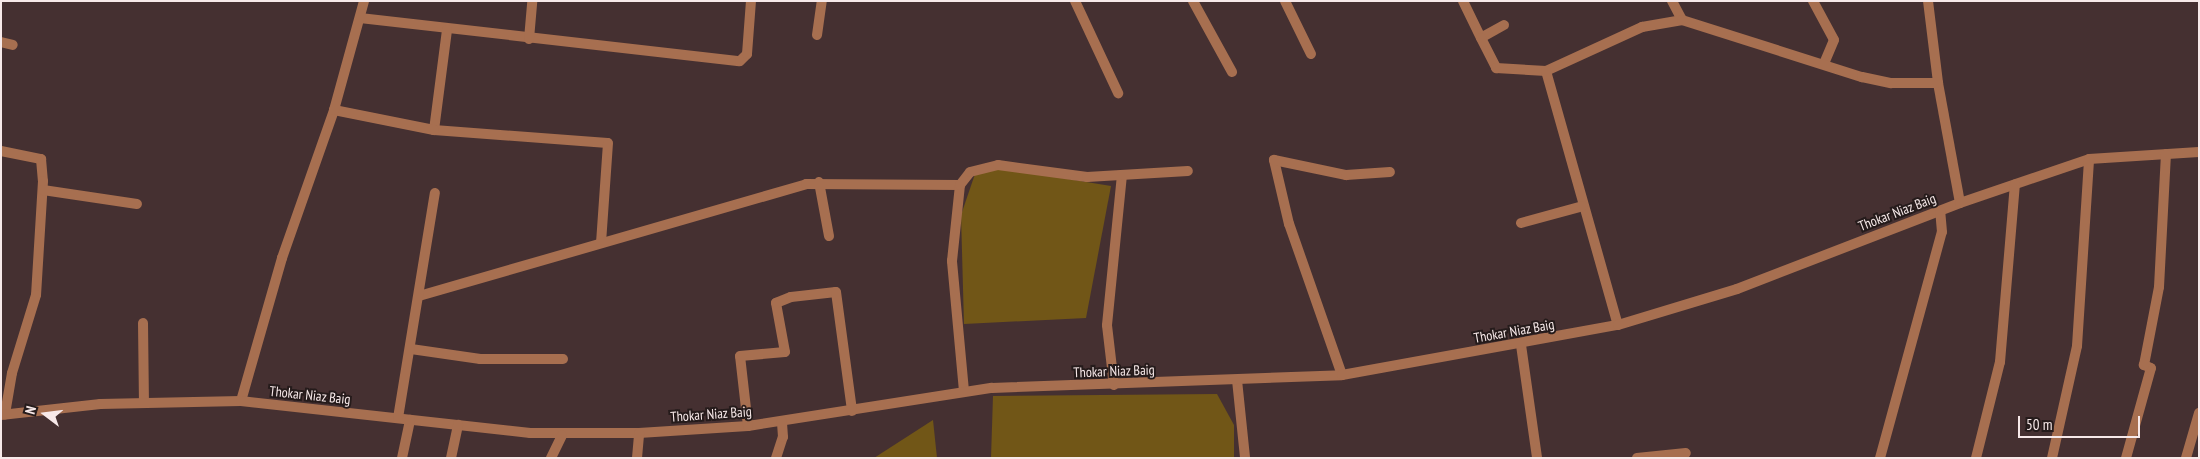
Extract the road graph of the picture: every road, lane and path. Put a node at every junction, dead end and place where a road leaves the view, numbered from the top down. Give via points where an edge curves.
1 (364, 1) edge
2 (532, 1) edge
3 (751, 1) edge
4 (822, 1) edge
5 (1075, 1) edge
6 (1193, 1) edge
7 (1284, 1) edge
8 (1463, 1) edge
9 (1672, 1) edge
10 (1814, 1) edge
11 (1928, 1) edge
12 (360, 18) junction
13 (1682, 20) junction
14 (1504, 25) dead end
15 (447, 30) junction
16 (816, 35) dead end
17 (1481, 38) junction
18 (529, 40) junction
19 (1, 42) edge
20 (14, 45) dead end
21 (1311, 54) dead end
22 (1824, 64) junction
23 (1546, 71) junction
24 (1232, 72) dead end
25 (1938, 83) junction
26 (1118, 93) dead end
27 (334, 110) junction
28 (434, 130) junction
29 (1, 151) edge
30 (2199, 152) edge
31 (2166, 154) junction
32 (2089, 159) junction
33 (1188, 171) dead end
34 (1390, 172) dead end
35 (1122, 176) junction
36 (819, 182) junction
37 (960, 185) junction
38 (2015, 185) junction
39 (43, 190) junction
40 (435, 193) dead end
41 (1960, 203) junction
42 (137, 204) dead end
43 (1583, 206) junction
44 (1940, 211) junction
45 (1521, 223) dead end
46 (829, 236) dead end
47 (601, 243) junction
48 (419, 296) junction
49 (143, 323) dead end
50 (1618, 326) junction
51 (1521, 345) junction
52 (411, 348) junction
53 (563, 359) dead end
54 (1342, 375) junction
55 (1237, 380) junction
56 (1114, 384) junction
57 (964, 391) junction
58 (240, 401) junction
59 (144, 403) junction
60 (852, 411) junction
61 (2199, 413) edge
62 (3, 415) edge
63 (398, 418) junction
64 (410, 420) junction
65 (782, 421) junction
66 (458, 425) junction
67 (748, 426) junction
68 (639, 433) junction
69 (562, 435) junction
70 (1686, 453) dead end
71 (402, 458) edge
72 (451, 458) edge
73 (551, 458) edge
74 (637, 458) edge
75 (776, 458) edge
76 (1245, 458) edge
77 (1537, 458) edge
78 (1636, 458) edge
79 (1880, 458) edge
80 (1976, 458) edge
81 (2052, 458) edge
82 (2126, 458) edge
83 (2186, 458) edge

1 - 12 street
2 - 18 street
3 - 18 street via 746,54 740,61
4 - 16 street
5 - 26 street
6 - 24 street
7 - 21 street
8 - 17 street
9 - 13 street
10 - 22 street via 1834,40
11 - 25 street
12 - 15 street
12 - 27 street
13 - 22 street
13 - 23 street via 1642,27
14 - 17 street
15 - 18 street
15 - 28 street
17 - 23 street via 1496,68
19 - 20 street
22 - 25 street via 1891,83
23 - 43 street
25 - 41 street
27 - 28 street
27 - 58 street via 282,258
28 - 47 street via 608,143
29 - 39 street via 41,159
30 - 31 street, Thokar Niaz Baig
31 - 32 street, Thokar Niaz Baig
31 - 82 street via 2159,287 2144,364 2151,368
32 - 38 street, Thokar Niaz Baig
32 - 81 street via 2077,346
33 - 35 street
34 - 54 street via 1346,175 1274,160 1289,224
35 - 37 street via 1087,177 998,165 970,172
35 - 56 street via 1107,326
36 - 37 street
36 - 46 street
36 - 47 street
37 - 57 street via 952,261
38 - 41 street, Thokar Niaz Baig
38 - 80 street via 2000,362
39 - 42 street
39 - 62 street via 36,295
40 - 48 street via 423,253
41 - 44 street, Thokar Niaz Baig
43 - 45 street
43 - 50 street
44 - 50 street, Thokar Niaz Baig via 1738,289
44 - 79 street via 1942,232
47 - 48 street
48 - 52 street
49 - 59 street
50 - 51 street, Thokar Niaz Baig
51 - 54 street, Thokar Niaz Baig
51 - 77 street
52 - 53 street via 480,359
52 - 63 street
54 - 55 street, Thokar Niaz Baig
55 - 56 street, Thokar Niaz Baig
55 - 76 street
56 - 57 street, Thokar Niaz Baig
57 - 60 street, Thokar Niaz Baig
58 - 59 street, Thokar Niaz Baig
58 - 63 street, Thokar Niaz Baig
59 - 62 street, Thokar Niaz Baig via 100,404
60 - 65 street, Thokar Niaz Baig
60 - 67 street via 836,292 791,297 776,303 785,352 740,356
61 - 83 street
63 - 64 street, Thokar Niaz Baig
64 - 66 street, Thokar Niaz Baig
64 - 71 street
65 - 67 street, Thokar Niaz Baig
65 - 75 street via 783,437
66 - 69 street, Thokar Niaz Baig
66 - 72 street
67 - 68 street, Thokar Niaz Baig
68 - 69 street, Thokar Niaz Baig
68 - 74 street
69 - 73 street
70 - 78 street

